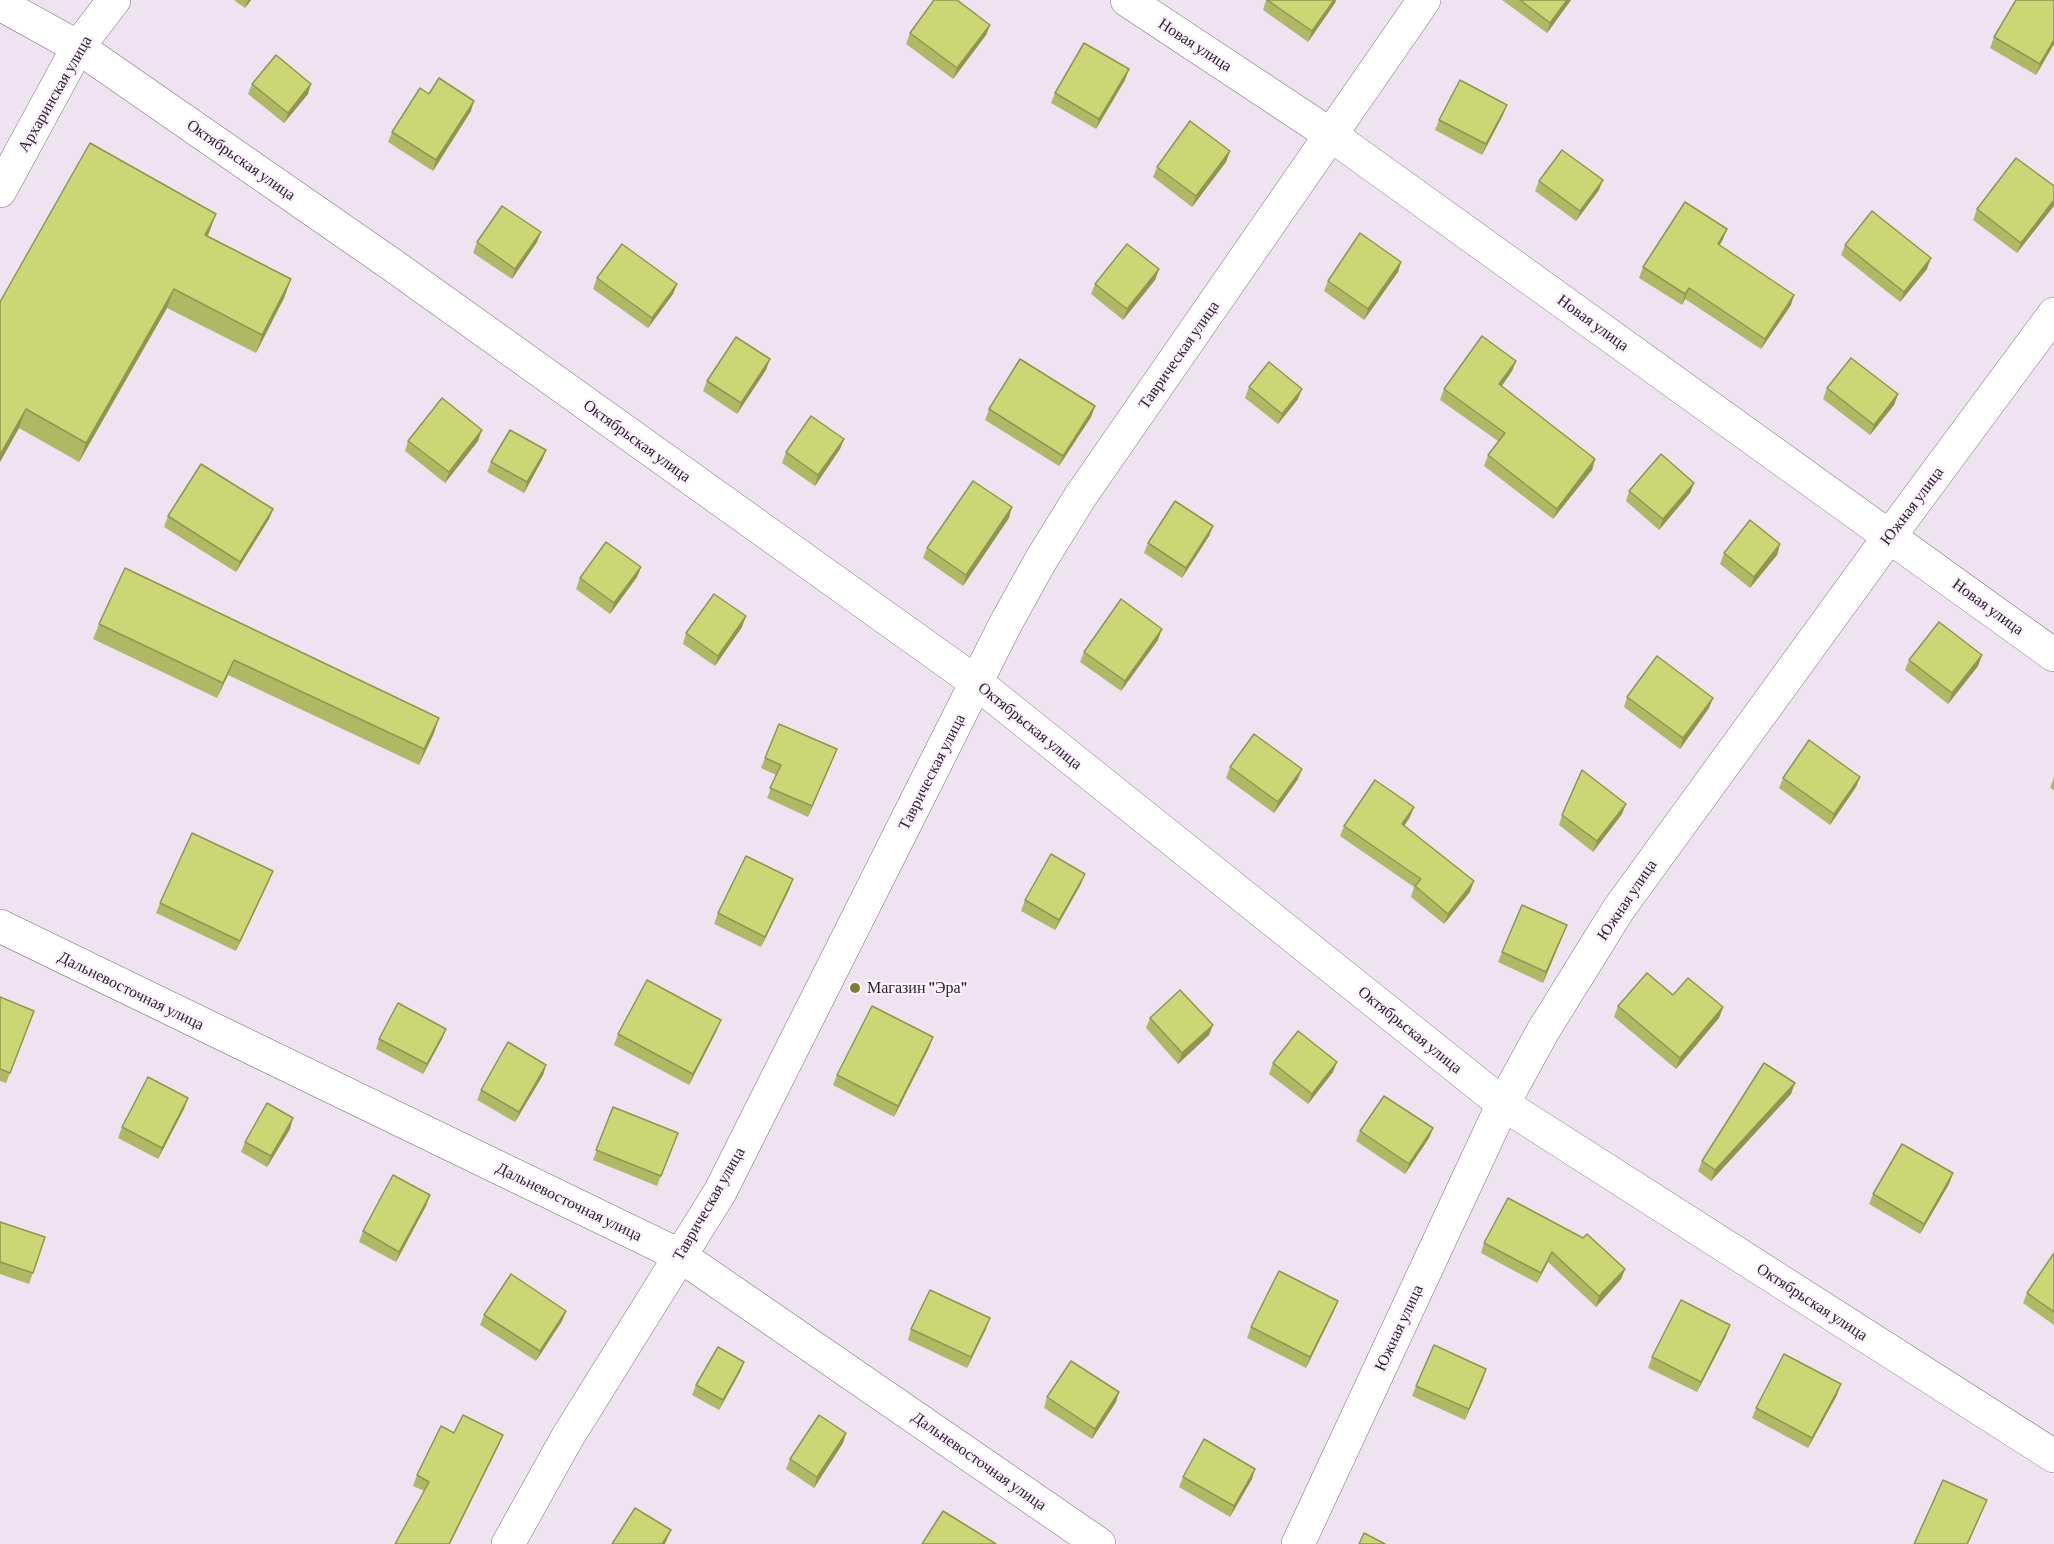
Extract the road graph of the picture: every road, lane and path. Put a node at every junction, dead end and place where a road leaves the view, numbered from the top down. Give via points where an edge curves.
1 (114, 0) edge
2 (1127, 0) edge
3 (1424, 0) edge
4 (0, 4) edge
5 (78, 47) junction
6 (1331, 135) junction
7 (0, 191) edge
8 (2054, 314) edge
9 (1889, 537) junction
10 (2054, 655) edge
11 (977, 683) junction
12 (0, 927) edge
13 (1503, 1104) junction
14 (679, 1256) junction
15 (2054, 1456) edge
16 (508, 1544) edge
17 (1100, 1544) edge
18 (1298, 1544) edge

1 - 5 street, Архаринская улица
2 - 6 street, Новая улица
3 - 6 street, Таврическая улица
4 - 5 street, Октябрьская улица
5 - 7 street, Архаринская улица
5 - 11 street, Октябрьская улица via 391,264
6 - 9 street, Новая улица
6 - 11 street, Таврическая улица via 1080,497 1006,623
8 - 9 street, Южная улица
9 - 10 street, Новая улица
9 - 13 street, Южная улица via 1618,910
11 - 13 street, Октябрьская улица
11 - 14 street, Таврическая улица via 720,1192
12 - 14 street, Дальневосточная улица
13 - 15 street, Октябрьская улица
13 - 18 street, Южная улица
14 - 16 street, Таврическая улица via 567,1438
14 - 17 street, Дальневосточная улица

